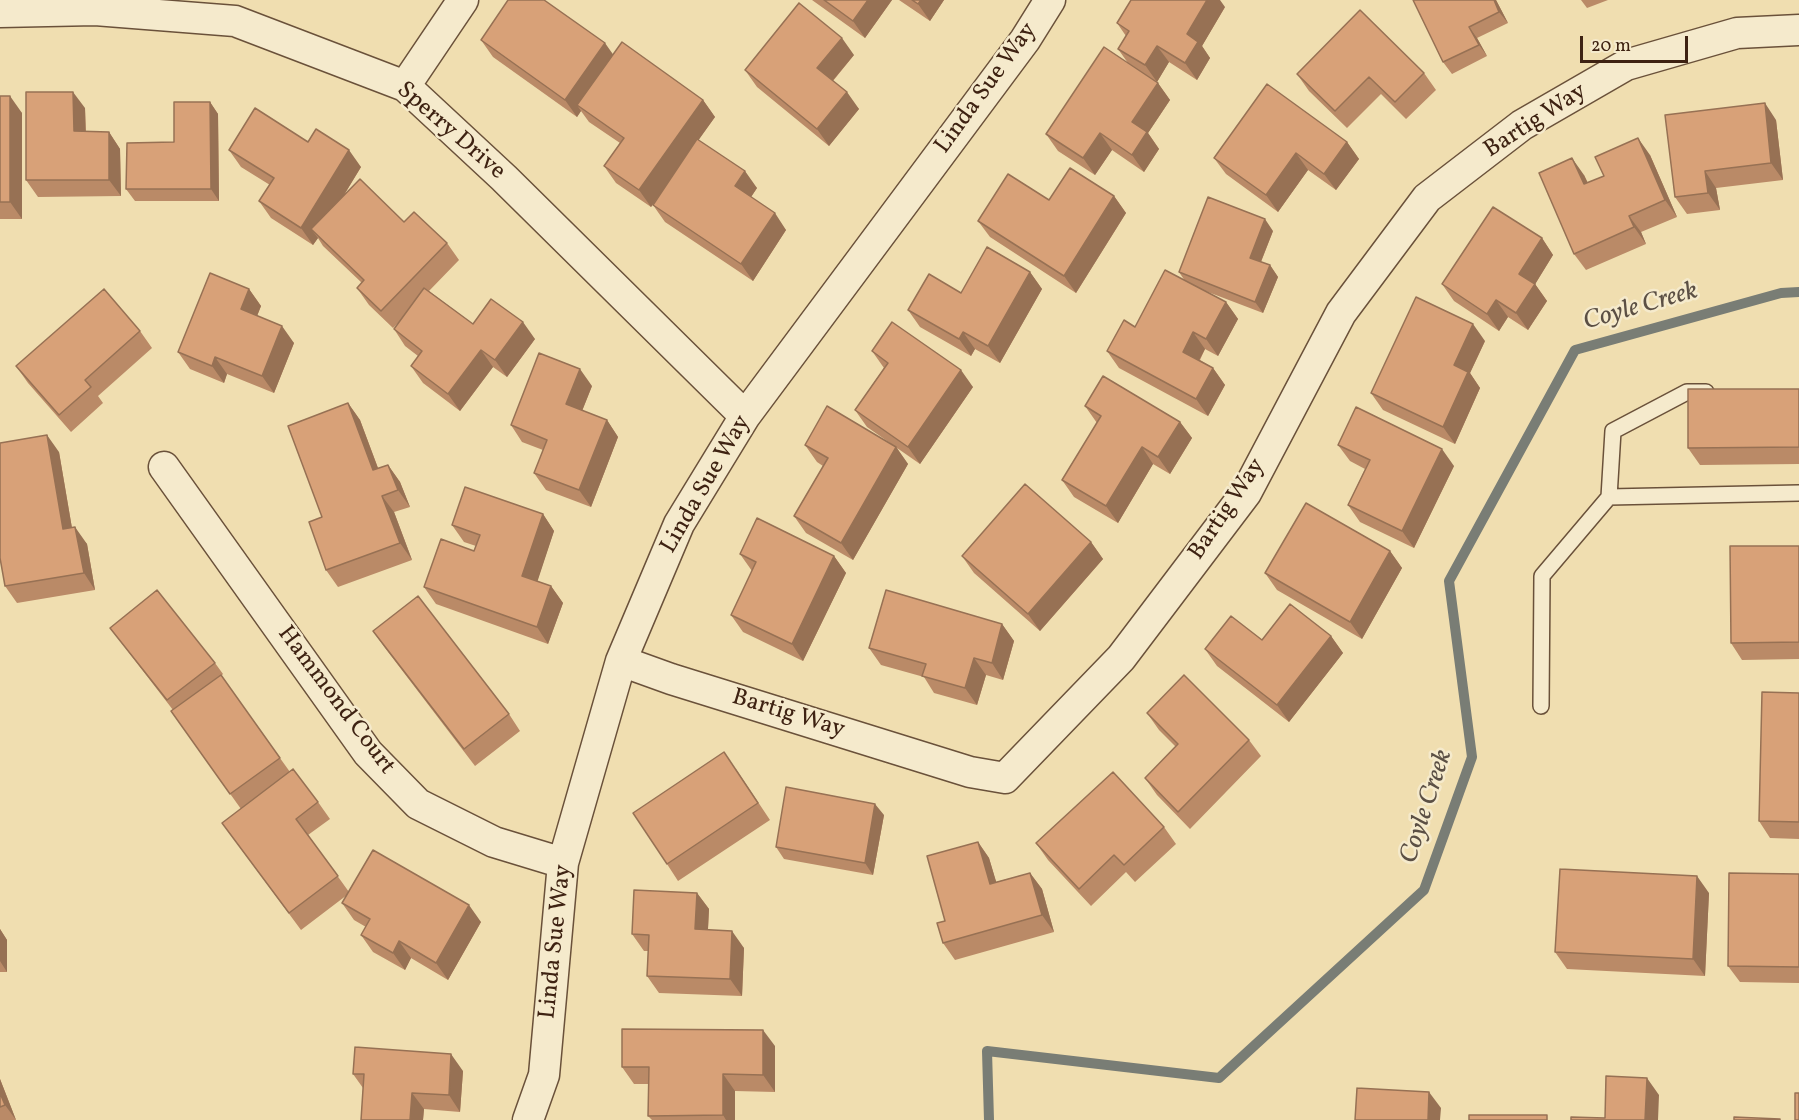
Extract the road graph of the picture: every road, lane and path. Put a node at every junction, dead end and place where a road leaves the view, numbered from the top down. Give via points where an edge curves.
1 (464, 0) edge
2 (1050, 0) edge
3 (0, 12) edge
4 (1799, 30) edge
5 (405, 86) junction
6 (1720, 392) edge
7 (745, 416) junction
8 (164, 467) dead end
9 (1799, 493) edge
10 (1609, 496) junction
11 (621, 661) junction
12 (1541, 706) dead end
13 (563, 863) junction
14 (528, 1120) edge

1 - 5 street
2 - 7 street, Linda Sue Way via 1025,40
3 - 5 street, Sperry Drive via 95,10 236,21
4 - 11 street, Bartig Way via 1737,33 1626,65 1522,125 1427,198 1341,313 1246,493 1121,658 1005,778 970,772
5 - 7 street, Sperry Drive
6 - 10 lane via 1686,392 1613,431
7 - 11 street, Linda Sue Way via 679,524
8 - 13 street, Hammond Court via 368,753 418,804 494,842
9 - 10 lane
10 - 12 lane via 1542,576
11 - 13 street, Linda Sue Way
13 - 14 street, Linda Sue Way via 544,1075

